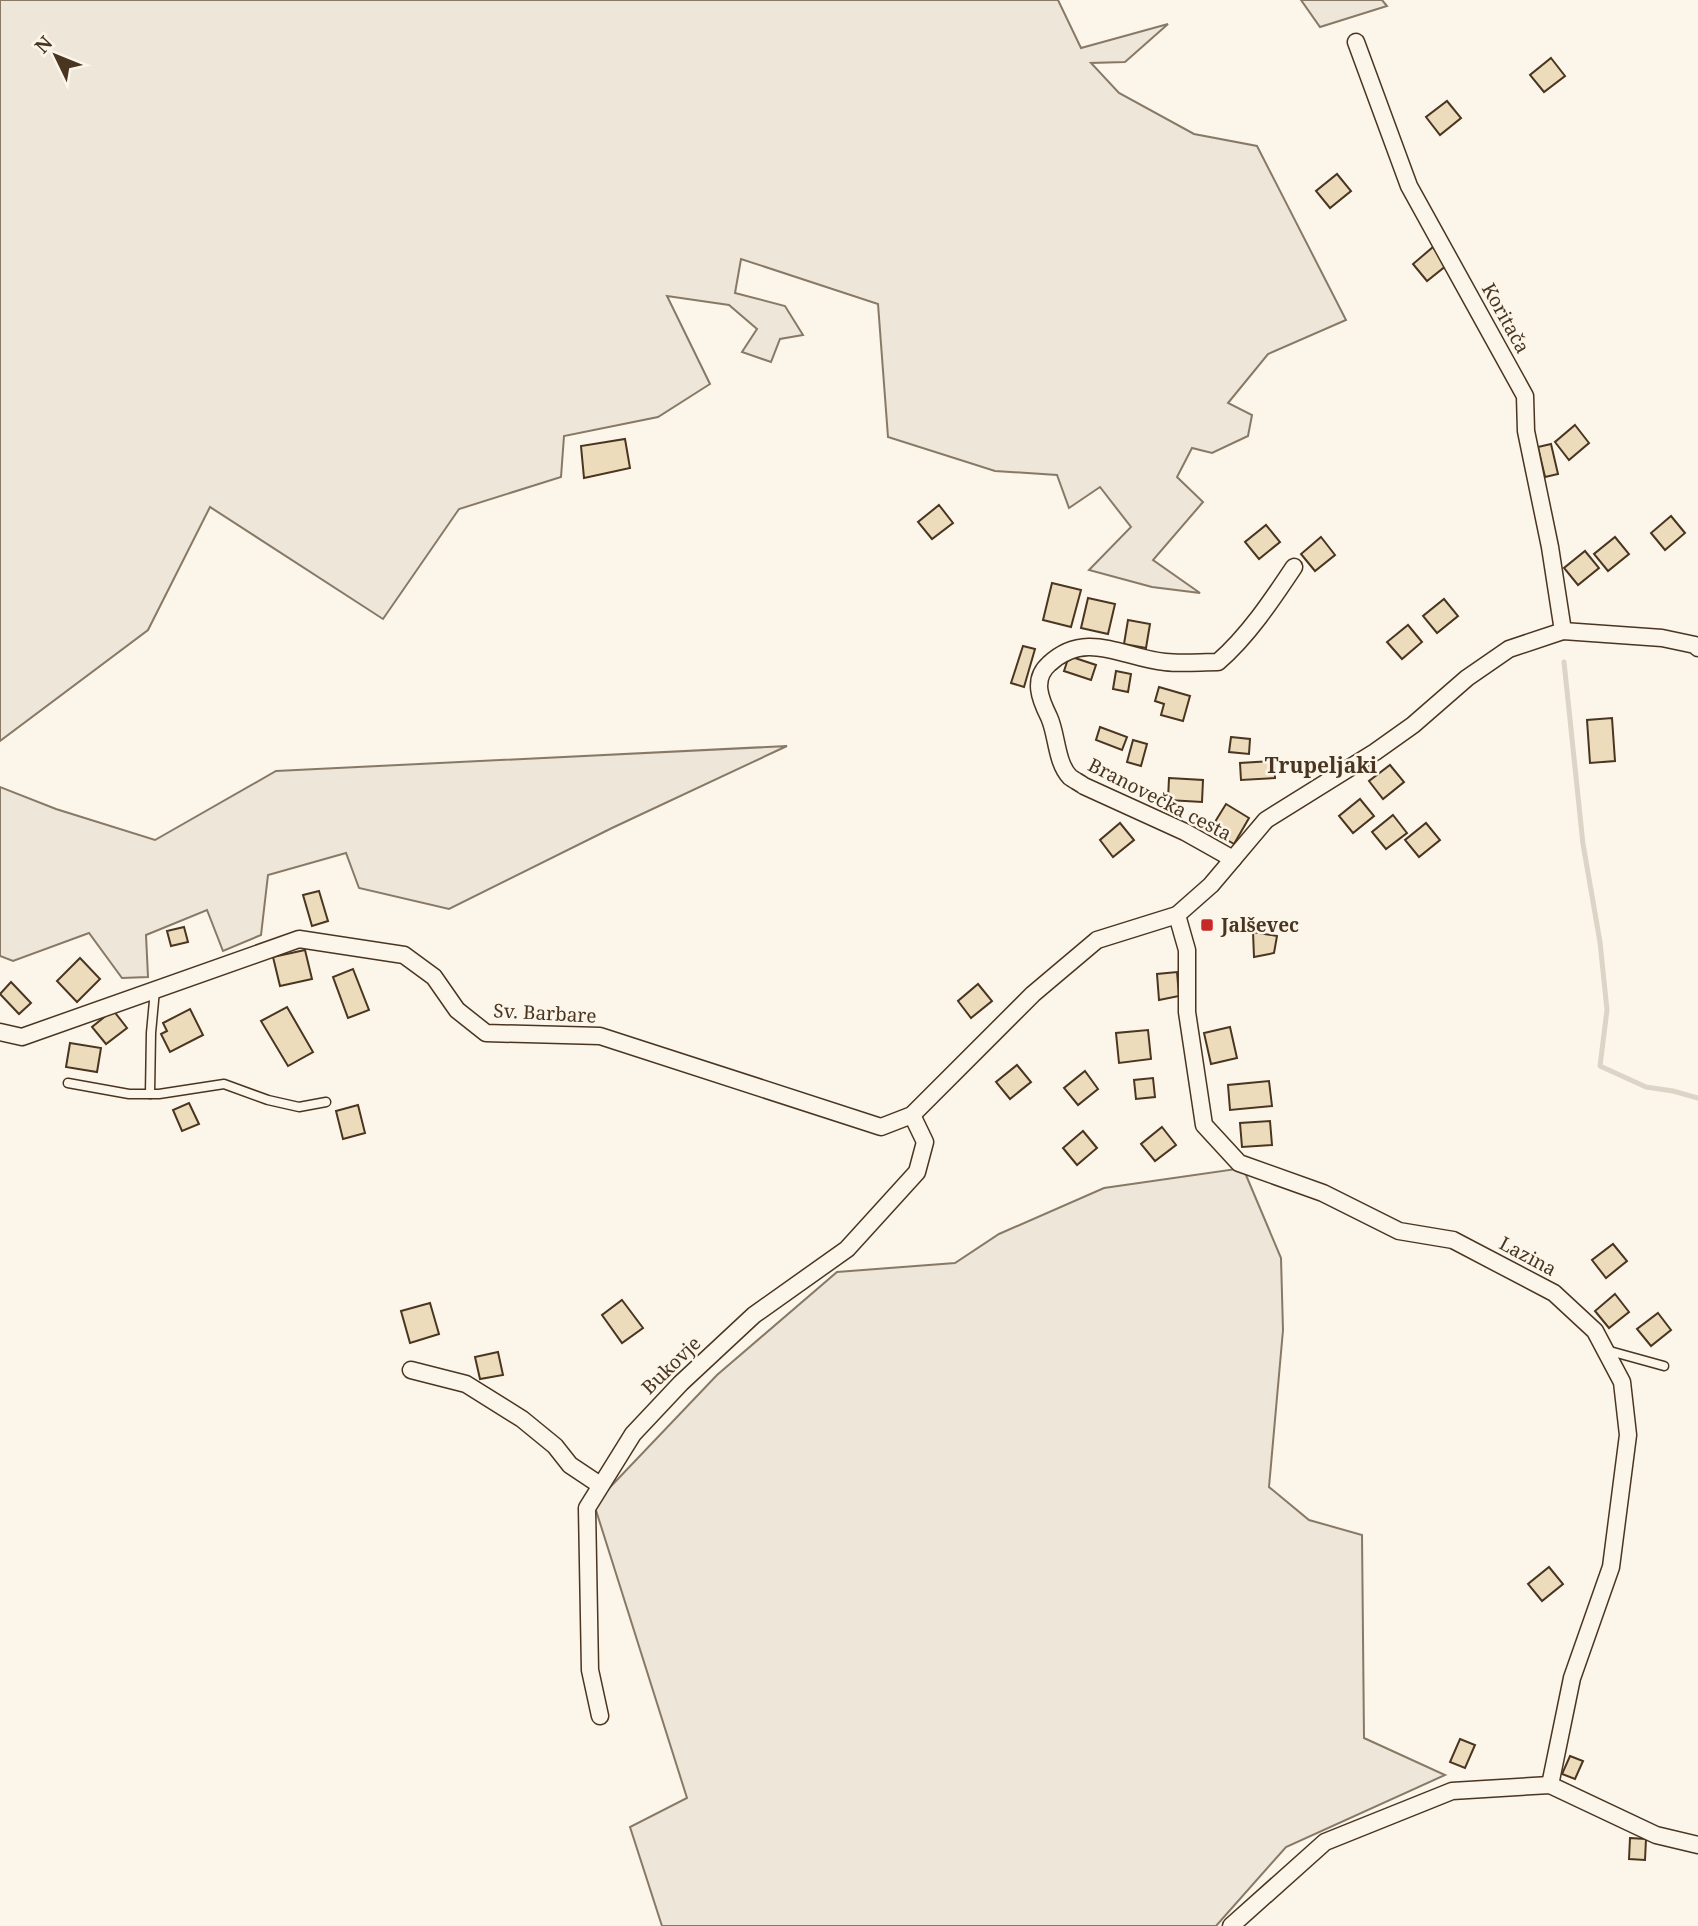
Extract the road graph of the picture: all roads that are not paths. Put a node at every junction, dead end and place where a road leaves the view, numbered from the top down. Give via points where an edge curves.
1 (1356, 42) dead end
2 (1294, 567) dead end
3 (1563, 631) junction
4 (1698, 648) edge
5 (1233, 859) junction
6 (1177, 915) junction
7 (156, 990) junction
8 (0, 1032) edge
9 (68, 1083) dead end
10 (150, 1094) junction
11 (326, 1102) dead end
12 (912, 1115) junction
13 (1606, 1349) junction
14 (1664, 1366) dead end
15 (411, 1370) dead end
16 (600, 1485) junction
17 (600, 1716) dead end
18 (1550, 1786) junction
19 (1698, 1845) edge
20 (1231, 1926) edge

1 - 3 street, Koritača via 1409,186 1525,396 1526,431
2 - 5 street, Branovečka cesta via 1271,602 1218,662 1163,662 1113,649 1078,647 1059,654 1042,670 1038,695 1070,776
3 - 4 street, Branovečka cesta via 1662,638
3 - 5 street, Branovečka cesta via 1509,649 1467,678 1404,732 1266,820
5 - 6 street, Branovečka cesta
6 - 12 street, Branovečka cesta via 1097,940 1033,994
6 - 13 street, Lazina via 1187,950 1187,1013 1204,1125 1239,1163 1323,1193 1399,1231 1453,1240 1554,1293 1595,1331
7 - 8 street, Sv. Barbare via 22,1037
7 - 10 lane
7 - 12 street, Sv. Barbare via 299,939 404,954 434,977 457,1010 486,1034 600,1036 881,1126
9 - 10 lane
10 - 11 lane via 224,1084 299,1107
12 - 16 street, Bukovje via 925,1142 916,1172 847,1249 754,1315 681,1383 633,1434
13 - 14 lane
13 - 18 street, Lazina via 1622,1382 1628,1435 1611,1567 1572,1678
15 - 16 street via 466,1384 522,1419 570,1465
16 - 17 street, Bukovje via 587,1508 590,1670
18 - 19 street via 1656,1835
18 - 20 street via 1452,1791 1325,1842

